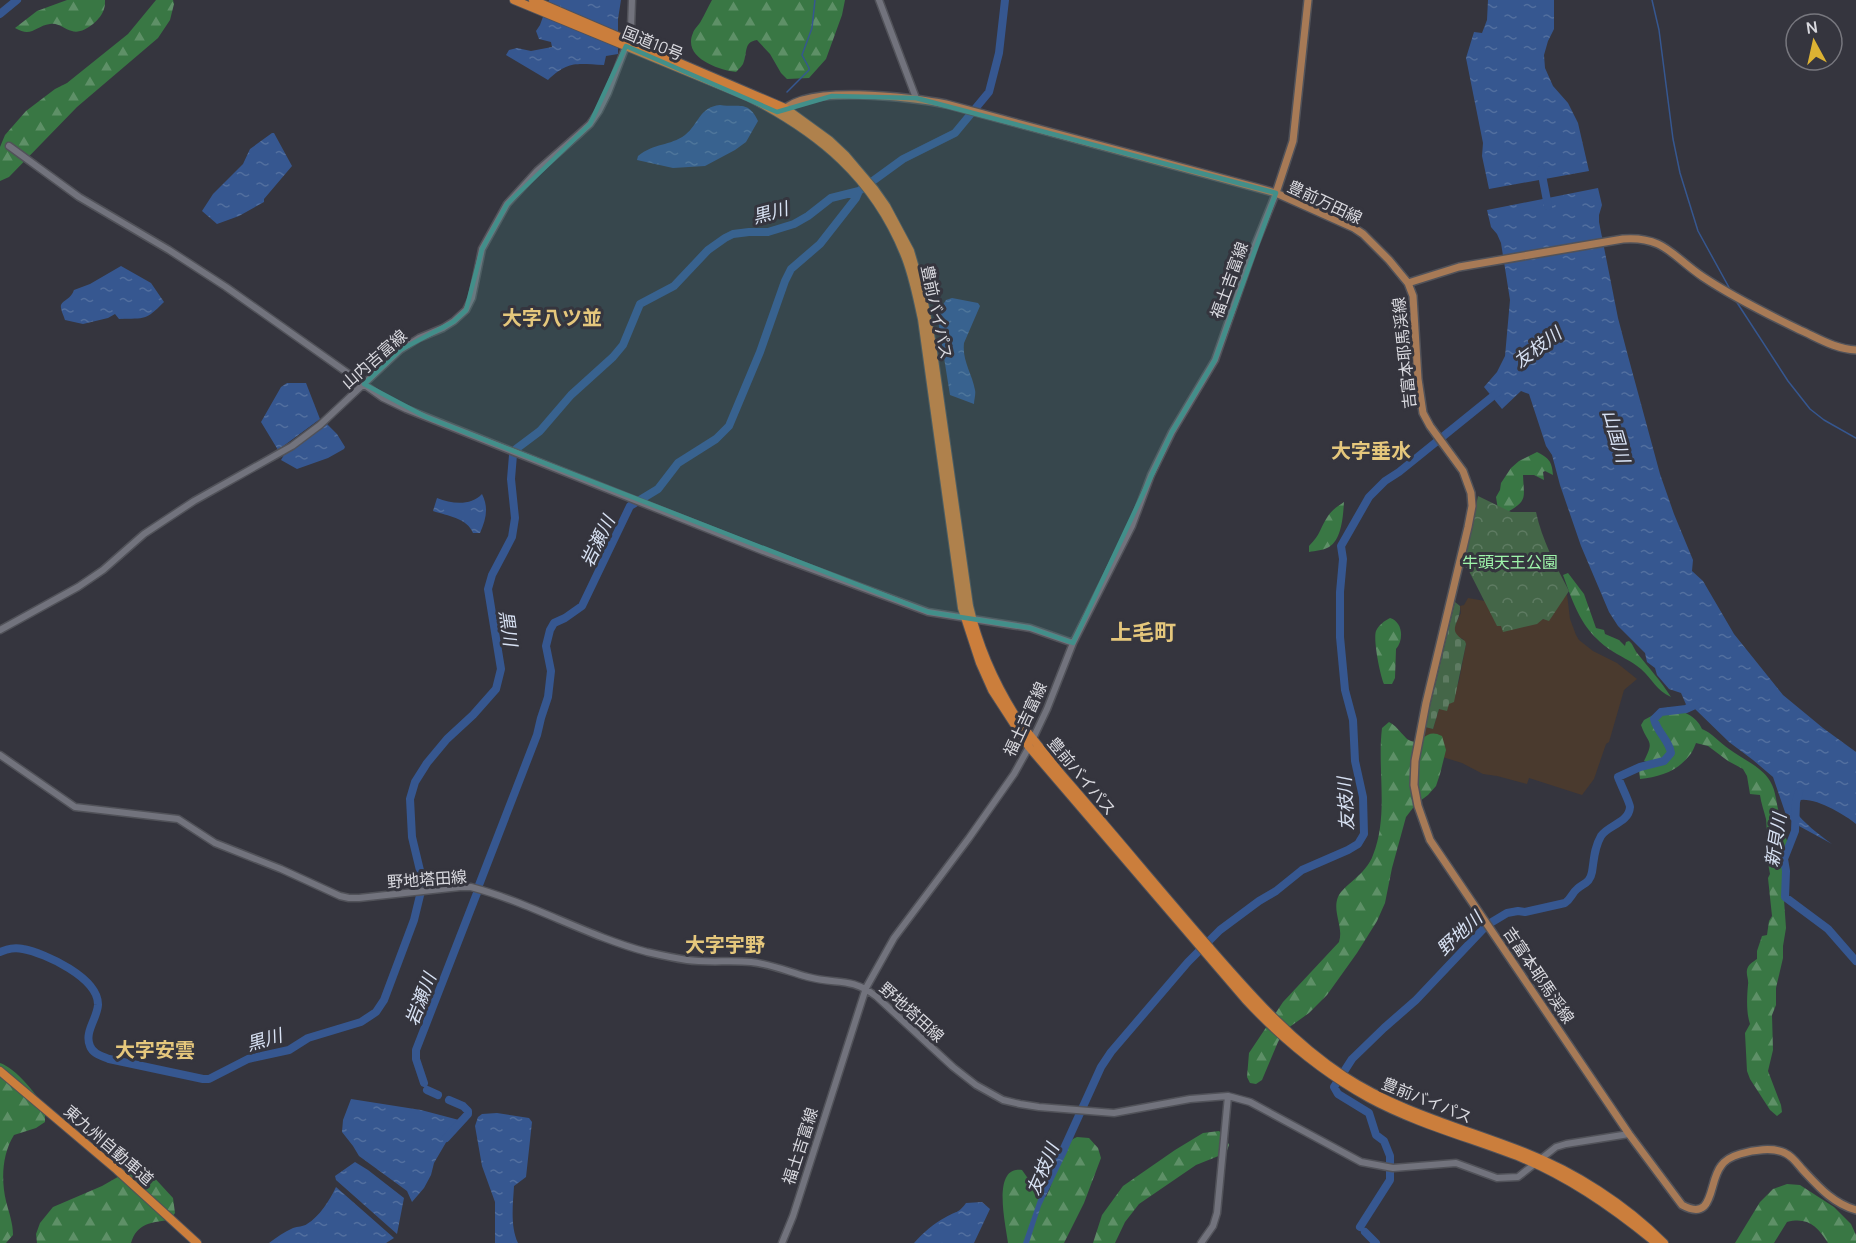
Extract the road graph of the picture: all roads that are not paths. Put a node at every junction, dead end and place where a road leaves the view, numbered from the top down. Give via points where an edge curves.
1 (514, 0) edge
2 (533, 0) edge
3 (632, 0) edge
4 (879, 0) edge
5 (1308, 0) edge
6 (542, 8) junction
7 (624, 43) junction
8 (916, 98) junction
9 (783, 111) junction
10 (9, 146) dead end
11 (1276, 194) junction
12 (1408, 283) junction
13 (1856, 350) edge
14 (364, 384) junction
15 (969, 620) junction
16 (0, 630) edge
17 (1073, 644) junction
18 (1033, 737) junction
19 (1029, 747) junction
20 (0, 755) edge
21 (1193, 933) junction
22 (866, 988) junction
23 (0, 1071) edge
24 (1228, 1096) junction
25 (1629, 1134) junction
26 (1537, 1162) junction
27 (1856, 1210) edge
28 (197, 1243) edge
29 (782, 1243) edge
30 (1201, 1243) edge
31 (1656, 1243) edge
32 (1664, 1243) edge

1 - 6 highway, 国道10号
2 - 6 highway, 国道10号
3 - 7 main road, 山内吉富線 via 632,20
4 - 8 main road
5 - 11 main road via 1293,141
6 - 7 highway, 国道10号
7 - 9 highway, 国道10号
7 - 14 main road, 山内吉富線 via 608,93 590,123 520,188 496,221 482,249 466,310 444,328 400,350
8 - 9 main road, 豊前万田線 via 832,96 798,102
8 - 11 main road, 豊前万田線
9 - 15 highway, 豊前バイパス via 828,140 886,206 922,292
10 - 14 main road via 79,197 226,287
11 - 12 main road, 豊前万田線 via 1363,234
11 - 17 main road, 福土吉富線 via 1215,360 1172,432 1132,526
12 - 13 main road via 1446,270 1618,240 1645,239 1664,246 1701,276 1768,314 1837,347
12 - 25 main road, 吉富本耶馬渓線 via 1413,296 1423,414 1466,476 1471,491 1470,519 1415,761 1414,784 1422,820 1430,840
14 - 15 main road via 406,409 768,553 918,609
14 - 16 main road, 山内吉富線 via 292,446 194,501 144,534 94,575
15 - 17 main road via 1030,628
15 - 18 highway, 豊前バイパス via 998,687
15 - 19 highway, 豊前バイパス via 992,690
17 - 18 main road, 福土吉富線
18 - 19 main road, 福土吉富線
18 - 21 highway, 豊前バイパス
19 - 21 highway, 豊前バイパス
19 - 22 main road, 福土吉富線 via 969,838 894,938
20 - 22 main road, 野地塔田線 via 75,807 178,819 215,843 349,898 471,887 648,952 688,960 765,964 810,978 844,981
21 - 26 highway, 豊前バイパス via 1289,1034 1346,1077 1414,1113
22 - 24 main road, 野地塔田線 via 953,1067 1003,1100 1114,1113
22 - 29 main road, 福土吉富線
23 - 28 highway, 東九州自動車道
24 - 26 main road, 野地塔田線 via 1250,1102 1372,1165 1408,1168 1456,1163 1497,1178 1518,1177
24 - 30 main road via 1217,1213
25 - 26 main road, 野地塔田線 via 1556,1147
25 - 27 main road, 吉富本耶馬渓線 via 1688,1209 1703,1208 1709,1202 1715,1176 1726,1160 1770,1150 1787,1154 1823,1192
26 - 31 highway, 豊前バイパス via 1593,1196
26 - 32 highway, 豊前バイパス via 1572,1175 1634,1217

